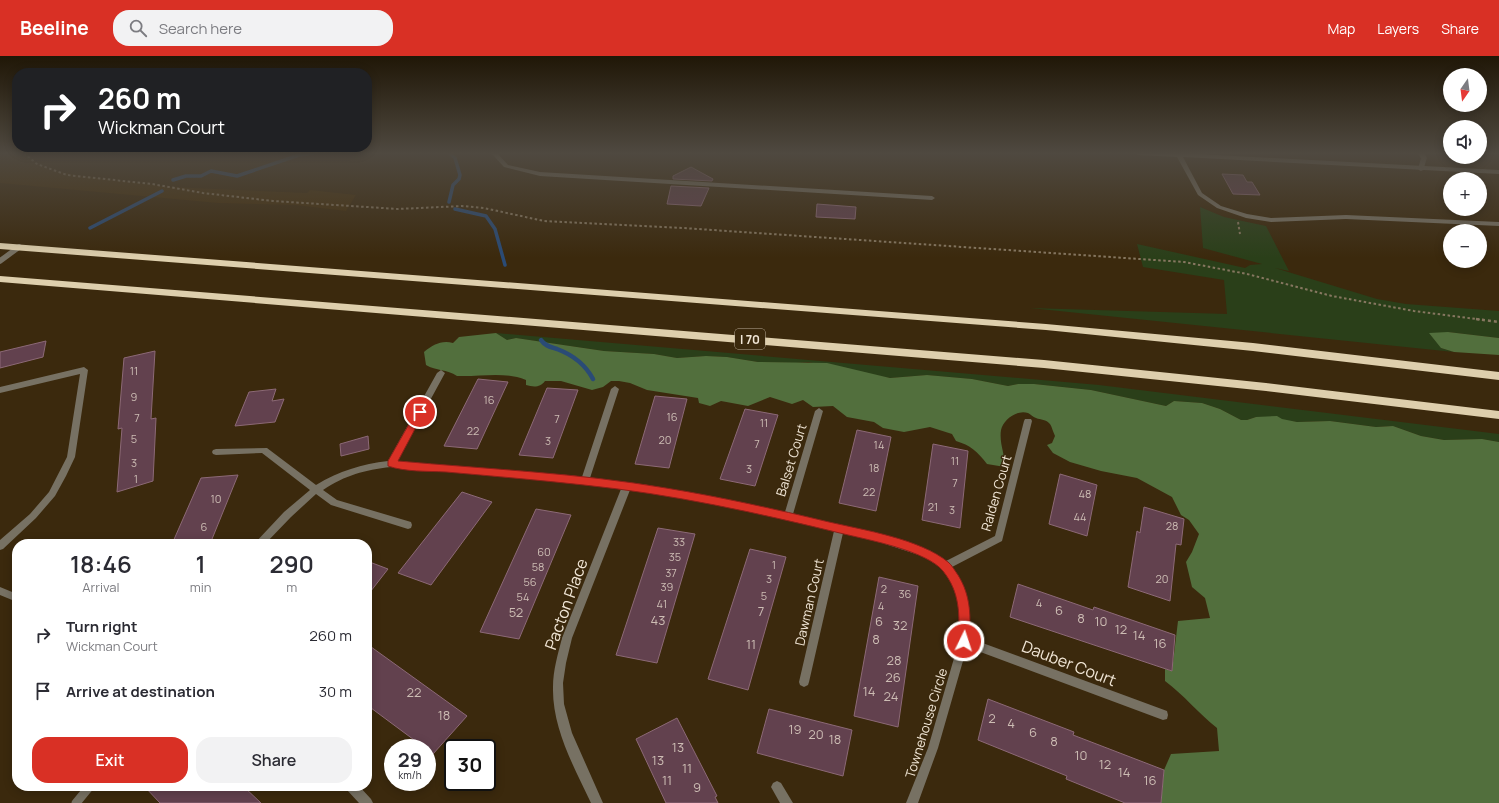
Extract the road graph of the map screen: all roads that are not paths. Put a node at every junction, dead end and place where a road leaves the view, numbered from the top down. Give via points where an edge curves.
1 (766, 188) edge
2 (1197, 188) edge
3 (932, 198) dead end
4 (1499, 224) edge
5 (0, 246) edge
6 (19, 247) junction
7 (0, 261) edge
8 (0, 279) edge
9 (441, 373) dead end
10 (1499, 376) edge
11 (615, 389) dead end
12 (0, 390) edge
13 (819, 411) dead end
14 (1499, 415) edge
15 (1028, 421) dead end
16 (216, 452) dead end
17 (391, 464) junction
18 (585, 481) junction
19 (627, 486) junction
20 (316, 489) junction
21 (788, 516) junction
22 (408, 525) dead end
23 (839, 528) junction
24 (264, 539) edge
25 (0, 546) edge
26 (946, 566) junction
27 (0, 591) edge
28 (12, 596) edge
29 (964, 641) junction
30 (804, 682) dead end
31 (1162, 715) dead end
32 (777, 787) dead end
33 (86, 791) edge
34 (356, 791) edge
35 (76, 803) edge
36 (367, 803) edge
37 (597, 803) edge
38 (787, 803) edge
39 (912, 803) edge

1 - 3 street
2 - 4 street via 1200,194 1220,207 1246,216 1271,220 1353,218
5 - 6 highway
6 - 7 lane
6 - 10 highway via 992,322 1185,340
8 - 14 highway, I 70 via 1044,364
9 - 17 street
11 - 18 street
12 - 25 street via 84,370 71,457 62,476 52,494
13 - 21 street, Balset Court
15 - 26 street, Ralden Court via 999,538
16 - 20 street via 264,450
17 - 18 street, Townehouse Circle
17 - 20 street, Townehouse Circle via 371,464 355,468 334,477
18 - 19 street, Townehouse Circle
19 - 21 street, Townehouse Circle
19 - 37 street, Pacton Place via 567,638 558,690 561,714 567,732
20 - 22 street via 334,503
20 - 24 street, Townehouse Circle
21 - 23 street, Townehouse Circle
23 - 26 street, Townehouse Circle via 906,545 928,554
23 - 30 street, Dawman Court
26 - 29 street, Townehouse Circle via 963,599 966,614
27 - 28 street
29 - 31 street, Dauber Court
29 - 39 street, Townehouse Circle via 933,748
32 - 38 street
33 - 35 lane
34 - 36 street

